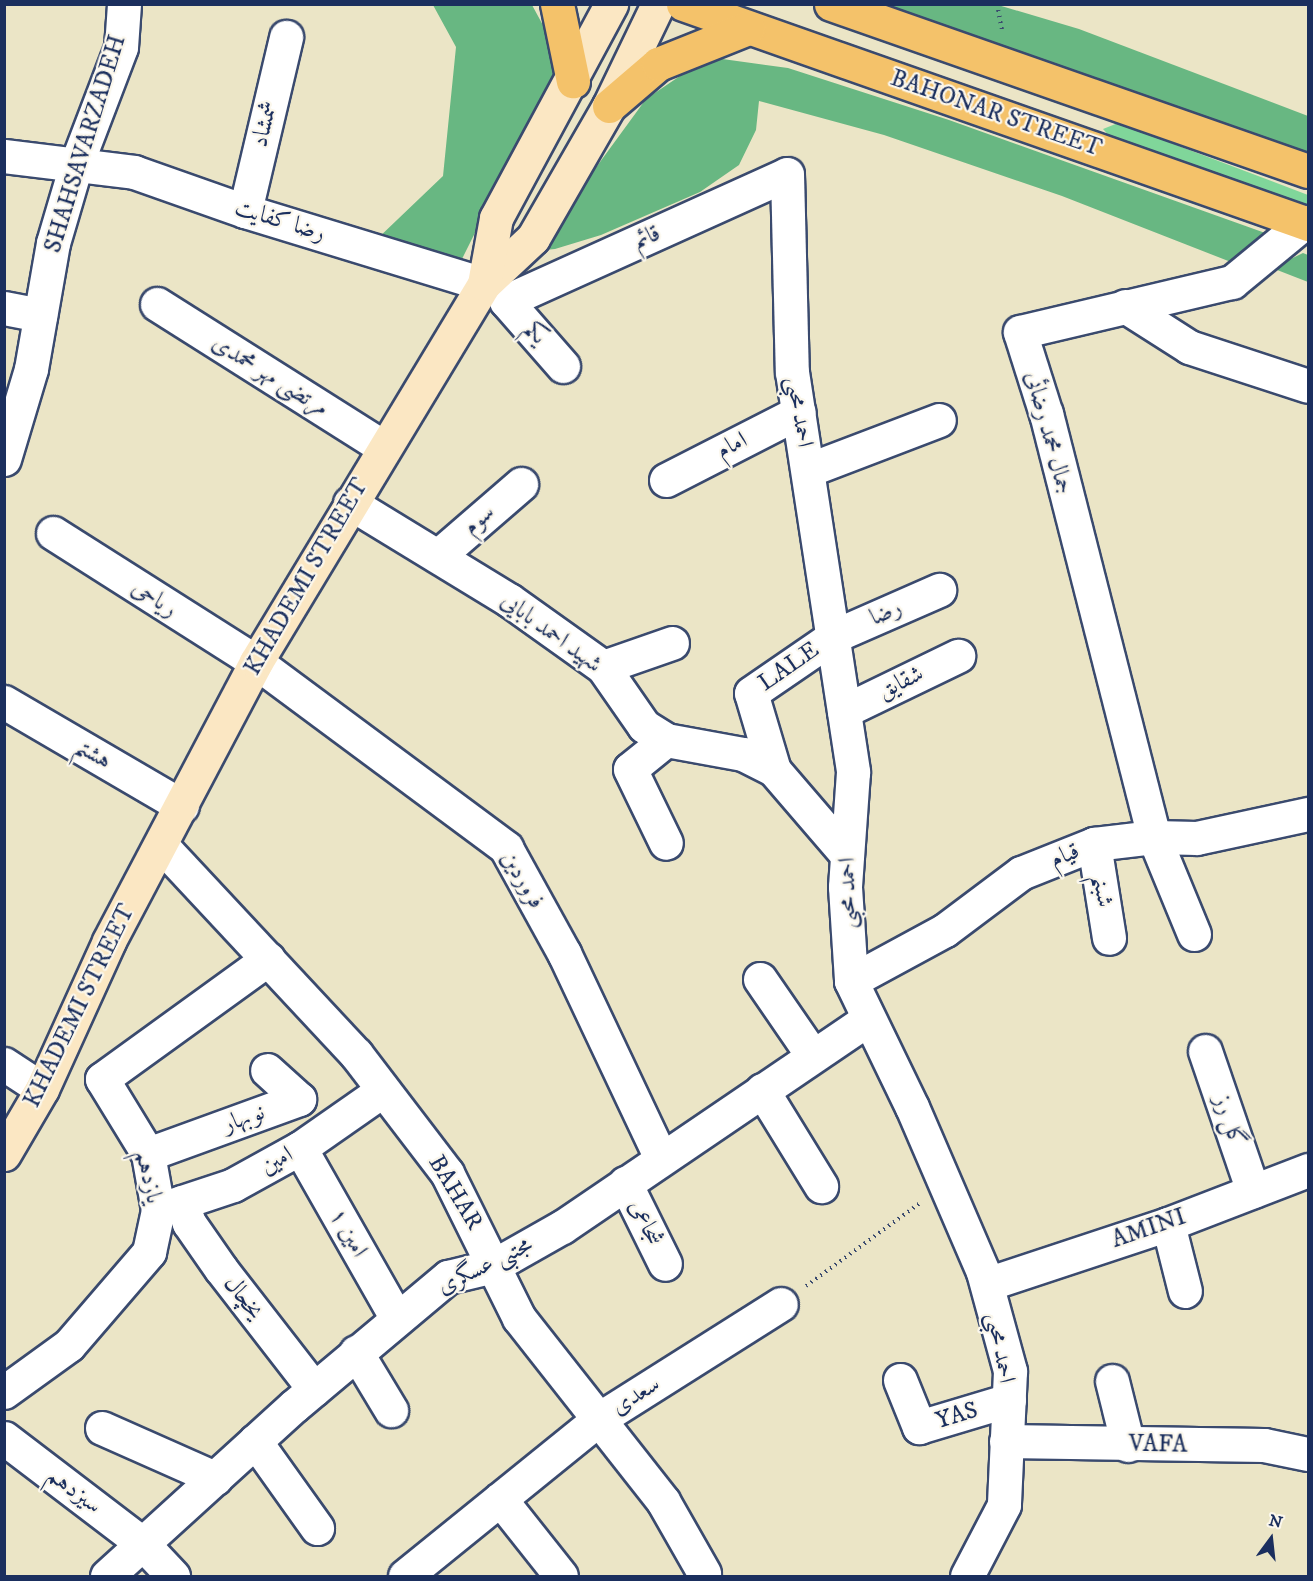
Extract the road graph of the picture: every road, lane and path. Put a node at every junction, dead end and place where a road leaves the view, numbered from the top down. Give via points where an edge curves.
1 (124, 4) edge
2 (557, 4) edge
3 (611, 4) edge
4 (658, 4) edge
5 (683, 4) edge
6 (831, 4) edge
7 (748, 28) junction
8 (286, 38) dead end
9 (573, 81) junction
10 (1106, 101) junction
11 (609, 106) junction
12 (1090, 147) junction
13 (4, 156) edge
14 (76, 165) junction
15 (1308, 171) edge
16 (787, 174) joint
17 (245, 211) junction
18 (1307, 223) edge
19 (495, 293) junction
20 (157, 304) dead end
21 (1125, 306) junction
22 (4, 308) edge
23 (40, 315) junction
24 (563, 366) dead end
25 (1308, 386) edge
26 (799, 412) junction
27 (939, 420) dead end
28 (383, 447) junction
29 (4, 459) edge
30 (808, 470) junction
31 (666, 480) dead end
32 (521, 484) dead end
33 (350, 503) junction
34 (53, 533) dead end
35 (438, 556) junction
36 (939, 590) dead end
37 (834, 636) junction
38 (672, 643) dead end
39 (958, 656) dead end
40 (256, 662) junction
41 (603, 667) junction
42 (4, 702) edge
43 (844, 711) junction
44 (666, 740) junction
45 (774, 770) junction
46 (182, 806) junction
47 (1308, 814) edge
48 (1154, 837) junction
49 (666, 843) dead end
50 (161, 844) junction
51 (1094, 844) junction
52 (847, 855) junction
53 (1194, 934) dead end
54 (1109, 938) dead end
55 (268, 959) junction
56 (760, 979) dead end
57 (851, 981) junction
58 (867, 1020) junction
59 (1205, 1051) dead end
60 (813, 1056) junction
61 (4, 1064) edge
62 (267, 1070) dead end
63 (42, 1089) junction
64 (384, 1090) junction
65 (762, 1090) junction
66 (300, 1148) junction
67 (4, 1154) edge
68 (148, 1154) junction
69 (661, 1158) junction
70 (1308, 1170) edge
71 (626, 1183) junction
72 (946, 1184) junction
73 (821, 1186) dead end
74 (1253, 1191) junction
75 (170, 1206) junction
76 (1168, 1224) junction
77 (665, 1264) dead end
78 (493, 1266) junction
79 (987, 1284) junction
80 (1185, 1292) dead end
81 (781, 1304) joint
82 (396, 1317) junction
83 (356, 1352) junction
84 (900, 1380) dead end
85 (1112, 1381) dead end
86 (314, 1389) junction
87 (4, 1392) edge
88 (1009, 1400) junction
89 (391, 1410) dead end
90 (599, 1419) junction
91 (102, 1428) dead end
92 (4, 1438) edge
93 (255, 1441) junction
94 (1006, 1441) junction
95 (1128, 1445) junction
96 (1308, 1454) edge
97 (215, 1478) junction
98 (500, 1499) junction
99 (317, 1528) dead end
100 (143, 1544) junction
101 (705, 1573) dead end
102 (107, 1576) edge
103 (174, 1576) edge
104 (405, 1576) edge
105 (561, 1576) edge
106 (967, 1576) edge

1 - 14 street, SHAHSAVARZADEH via 121,48
2 - 9 main road
3 - 9 main road, KHADEMI STREET
4 - 11 main road
5 - 7 main road, BAHONAR STREET
6 - 10 main road, BAHONAR STREET
7 - 11 main road via 658,64
7 - 12 main road, BAHONAR STREET
8 - 17 street, شمشاد
9 - 19 main road, KHADEMI STREET via 496,218
10 - 12 main road via 1089,123
10 - 15 main road, BAHONAR STREET
11 - 19 main road via 533,238
12 - 18 main road, BAHONAR STREET
13 - 14 street, رضا کفایت
14 - 17 street, رضا کفایت via 134,172
14 - 23 street, SHAHSAVARZADEH via 53,243
16 - 19 street, قائم
16 - 26 street, احمد محبی via 792,361
17 - 19 street, رضا کفایت
18 - 21 street, جمال محمد رضائی via 1232,282
19 - 24 street, یکم
19 - 28 main road, KHADEMI STREET
20 - 28 street, مرتضی مهر محمدی
21 - 25 street via 1189,347
21 - 48 street, جمال محمد رضائی via 1020,332 1046,414
22 - 23 street
23 - 29 street, SHAHSAVARZADEH via 31,369
26 - 30 street, احمد محبی
26 - 31 street, امام
27 - 30 street
28 - 33 main road, KHADEMI STREET
30 - 37 street, احمد محبی
32 - 35 street, سوم
33 - 35 street, شهید احمد بابایی
33 - 40 main road, KHADEMI STREET
34 - 40 street, ریاحی
35 - 41 street, شهید احمد بابایی
36 - 37 street, رضا
37 - 43 street, احمد محبی
37 - 45 street, LALE via 752,693
38 - 41 street
39 - 43 street, شقایق
40 - 46 main road, KHADEMI STREET
40 - 69 street, فروردین via 506,848 564,953
41 - 44 street, شهید احمد بابایی via 644,726
42 - 46 street, هشتم
43 - 52 street, احمد محبی via 853,772
44 - 45 street, شهید احمد بابایی via 743,754
44 - 49 street via 630,769
45 - 52 street, شهید احمد بابایی
46 - 50 main road, KHADEMI STREET
47 - 48 street, قیام via 1197,838
48 - 51 street, قیام
48 - 53 street
50 - 55 street, BAHAR
50 - 63 main road, KHADEMI STREET via 109,941
51 - 54 street, شبنم
51 - 57 street, قیام via 1021,873 945,930
52 - 57 street, احمد محبی
55 - 64 street, BAHAR
55 - 68 street, یازدهم via 102,1079
56 - 60 street
57 - 58 street, احمد محبی
58 - 60 street, مجتبی عسگری
58 - 72 street, احمد محبی
59 - 74 street, گل رز
60 - 65 street, مجتبی عسگری
61 - 63 street
62 - 68 street, نوبهار via 299,1099
63 - 67 main road, KHADEMI STREET
64 - 66 street, امین
64 - 78 street, BAHAR via 447,1173
65 - 69 street, مجتبی عسگری
65 - 73 street
66 - 75 street, امین via 233,1185
66 - 82 street, امین ۱
68 - 75 street, یازدهم
69 - 71 street, مجتبی عسگری
70 - 74 street, AMINI
71 - 77 street, شجاعی
71 - 78 street, مجتبی عسگری via 562,1227
72 - 79 street, احمد محبی
72 - 81 path
74 - 76 street, AMINI
75 - 86 street, یخچال via 189,1223
75 - 87 street, یازدهم via 149,1252 69,1345
76 - 79 street, AMINI
76 - 80 street
78 - 82 street, مجتبی عسگری via 448,1278
78 - 90 street, BAHAR via 519,1318
79 - 88 street, احمد محبی via 1010,1371
81 - 90 street, سعدی
82 - 83 street, مجتبی عسگری
83 - 86 street, مجتبی عسگری
83 - 89 street
84 - 88 street, YAS via 919,1427
85 - 95 street
86 - 93 street, مجتبی عسگری
88 - 94 street, احمد محبی
90 - 98 street, سعدی
90 - 101 street, BAHAR via 663,1501
91 - 97 street
92 - 100 street, سیزدهم
93 - 97 street, مجتبی عسگری
93 - 99 street
94 - 95 street, VAFA
94 - 106 street, احمد محبی via 1004,1505
95 - 96 street, VAFA via 1264,1445
97 - 100 street, مجتبی عسگری
98 - 104 street, سعدی
98 - 105 street
100 - 102 street, مجتبی عسگری
100 - 103 street, سیزدهم

